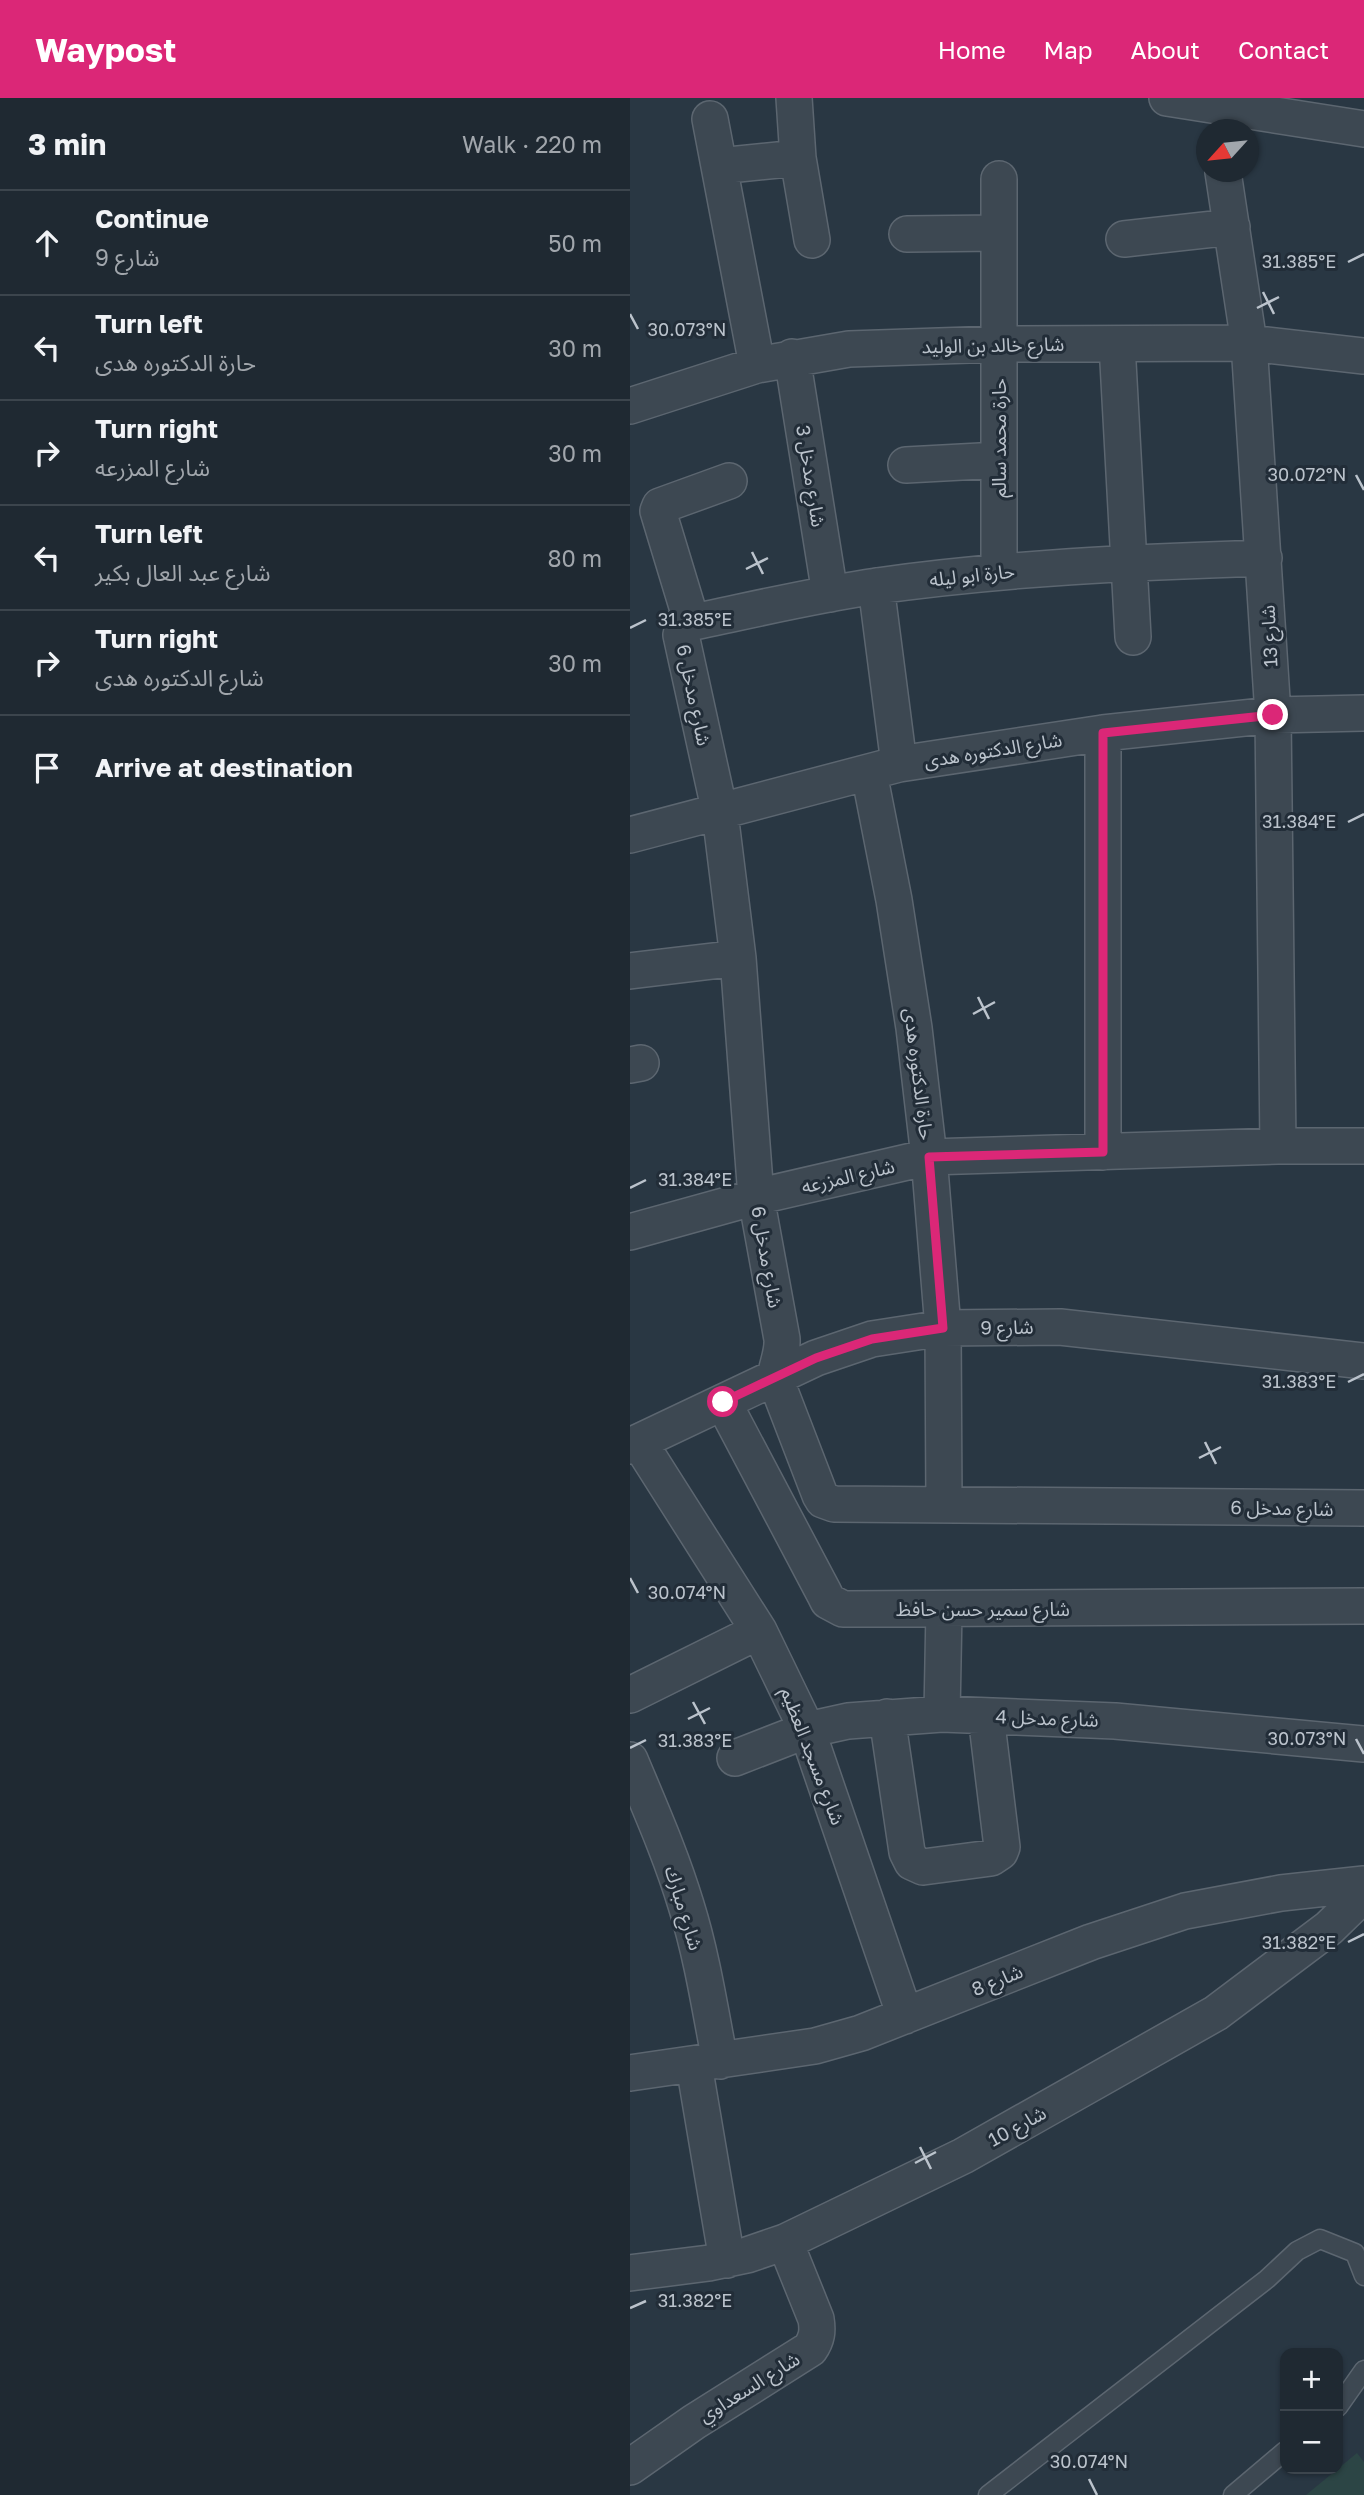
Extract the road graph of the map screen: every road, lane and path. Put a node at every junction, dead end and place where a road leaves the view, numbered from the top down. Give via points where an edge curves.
1 (794, 98) edge
2 (1167, 98) edge
3 (1214, 111) edge
4 (710, 119) dead end
5 (1364, 129) edge
6 (797, 159) junction
7 (719, 166) junction
8 (999, 179) dead end
9 (1225, 182) edge
10 (1232, 227) junction
11 (999, 233) junction
12 (907, 234) dead end
13 (1124, 239) dead end
14 (812, 240) dead end
15 (1249, 342) junction
16 (999, 344) junction
17 (1117, 344) junction
18 (1364, 356) edge
19 (792, 357) junction
20 (757, 365) junction
21 (631, 404) edge
22 (999, 460) junction
23 (906, 466) dead end
24 (729, 481) dead end
25 (1264, 558) junction
26 (1129, 562) junction
27 (999, 571) junction
28 (876, 586) junction
29 (830, 594) junction
30 (684, 624) junction
31 (1133, 637) dead end
32 (1364, 713) edge
33 (1273, 715) junction
34 (1103, 733) junction
35 (884, 769) junction
36 (720, 813) junction
37 (630, 835) edge
38 (738, 958) junction
39 (630, 971) edge
40 (1278, 1146) junction
41 (1364, 1146) edge
42 (1103, 1152) junction
43 (929, 1157) junction
44 (757, 1197) junction
45 (630, 1232) edge
46 (943, 1328) junction
47 (1364, 1361) edge
48 (775, 1378) junction
49 (723, 1402) junction
50 (634, 1444) edge
51 (944, 1504) junction
52 (1364, 1508) edge
53 (1364, 1606) edge
54 (944, 1609) junction
55 (759, 1631) junction
56 (630, 1695) edge
57 (942, 1714) junction
58 (986, 1716) junction
59 (887, 1717) junction
60 (807, 1730) junction
61 (1364, 1744) edge
62 (735, 1758) dead end
63 (630, 1760) edge
64 (1364, 1884) edge
65 (1364, 1894) edge
66 (905, 2016) junction
67 (707, 2063) junction
68 (630, 2073) edge
69 (785, 2242) junction
70 (1360, 2249) edge
71 (727, 2260) junction
72 (630, 2273) edge
73 (1364, 2276) edge
74 (1364, 2370) edge
75 (1343, 2400) edge
76 (1280, 2455) edge
77 (630, 2467) edge
78 (988, 2495) edge
79 (1233, 2495) edge

1 - 6 street
2 - 3 street
3 - 5 street
4 - 7 street
6 - 7 street
6 - 14 street
7 - 20 street
8 - 11 street, حارة محمد سالم
9 - 10 street, شارع 13
10 - 13 street
10 - 15 street, شارع 13
11 - 12 street
11 - 16 street, حارة محمد سالم
15 - 17 street, شارع خالد بن الوليد
15 - 18 street, شارع خالد بن الوليد
15 - 25 street, شارع 13
16 - 17 street, شارع خالد بن الوليد
16 - 19 street, شارع خالد بن الوليد via 849,349
16 - 22 street, حارة محمد سالم
17 - 26 street
19 - 20 street, شارع خالد بن الوليد
19 - 29 street, شارع مدخل 3
20 - 21 street, شارع خالد بن الوليد
22 - 23 street
22 - 27 street, حارة محمد سالم
24 - 30 street, شارع مدخل 6 via 660,506 658,511 688,610
25 - 26 street, حارة ابو ليله
25 - 33 street, شارع 13
26 - 27 street, حارة ابو ليله
26 - 31 street
27 - 28 street, حارة ابو ليله
28 - 29 street, حارة ابو ليله
28 - 35 street, حارة الدكتوره هدى
29 - 30 street, حارة ابو ليله
30 - 36 street, شارع مدخل 6 via 681,635
32 - 33 street, شارع الدكتوره هدى
33 - 34 street, شارع الدكتوره هدى
33 - 40 street, شارع 13
34 - 35 street, شارع الدكتوره هدى
34 - 42 street
35 - 36 street, شارع الدكتوره هدى
35 - 43 street, حارة الدكتوره هدى via 894,900
36 - 37 street, شارع الدكتوره هدى
36 - 38 street, شارع مدخل 6
38 - 39 street
38 - 44 street, شارع مدخل 6
40 - 41 street, شارع المزرعه
40 - 42 street, شارع المزرعه
42 - 43 street, شارع المزرعه
43 - 44 street, شارع المزرعه
43 - 46 street, حارة الدكتوره هدى
44 - 45 street, شارع المزرعه
44 - 48 street, شارع مدخل 6 via 782,1339
46 - 47 street, شارع 9 via 1060,1327
46 - 48 street, شارع 9 via 872,1339
46 - 51 street, حارة الدكتوره هدى
48 - 49 street, شارع 9
48 - 51 street, شارع مدخل 6 via 823,1500 834,1504
49 - 50 street, شارع 9
49 - 54 street, شارع سمير حسن حافظ via 828,1601 843,1609
50 - 55 street, شارع مسجد العظيم
51 - 52 street, شارع مدخل 6
53 - 54 street, شارع سمير حسن حافظ
54 - 57 street
55 - 56 street
55 - 60 street, شارع مسجد العظيم
57 - 58 street, شارع مدخل 4
57 - 59 street, شارع مدخل 4
58 - 59 street via 1002,1847 990,1858 923,1867 912,1862 907,1852
58 - 61 street, شارع مدخل 4 via 1115,1721
59 - 60 street, شارع مدخل 4
60 - 62 street, شارع مدخل 4
60 - 66 street, شارع مسجد العظيم
63 - 67 street, شارع مبارك via 686,1906 706,1983
64 - 66 street, شارع 8 via 1185,1911 1091,1942
65 - 69 street, شارع 10 via 1329,1928 1216,2013 962,2156
66 - 67 street, شارع 8 via 815,2046
67 - 68 street, شارع 8
67 - 71 street, شارع مبارك
69 - 71 street, شارع 10
69 - 77 street, شارع السعداوي via 816,2319 818,2330 810,2349
70 - 73 lane
70 - 78 lane via 1320,2239 1297,2251
71 - 72 street, شارع 10
74 - 75 lane
76 - 79 lane

